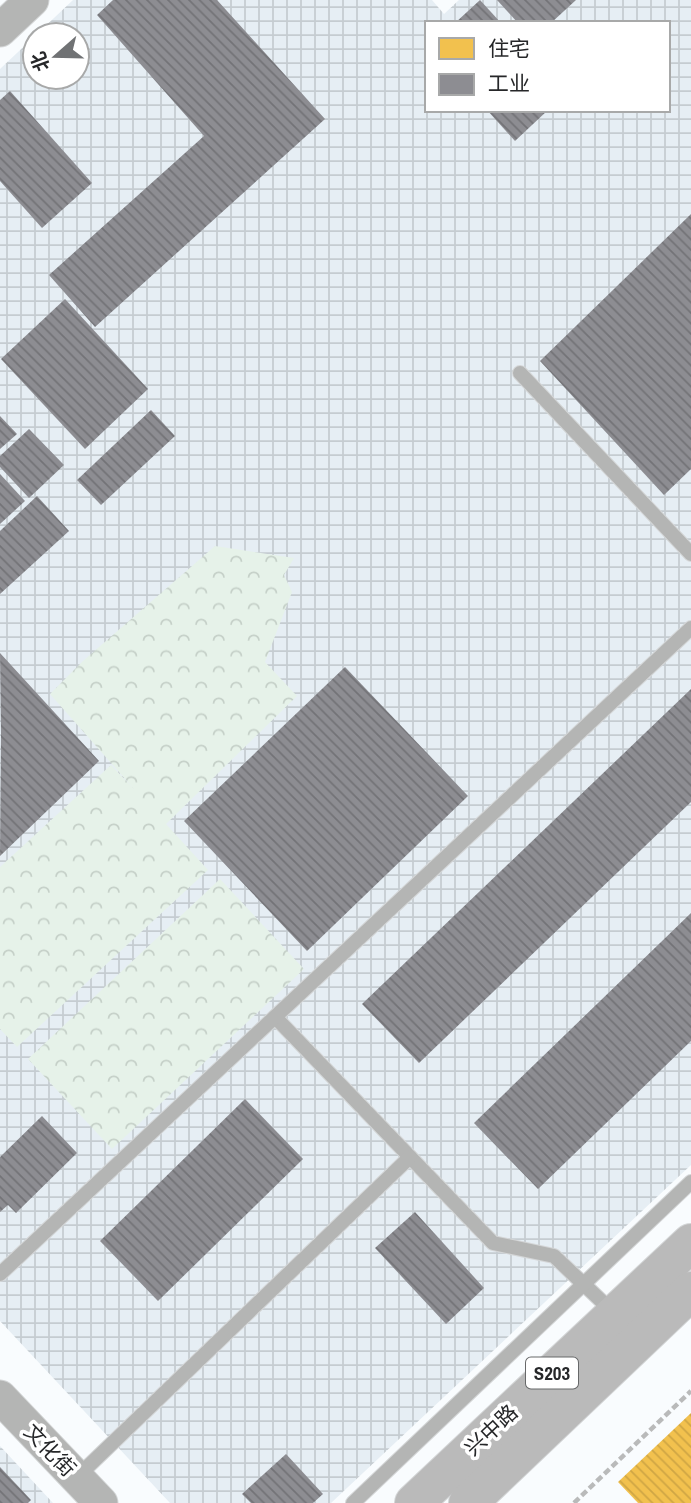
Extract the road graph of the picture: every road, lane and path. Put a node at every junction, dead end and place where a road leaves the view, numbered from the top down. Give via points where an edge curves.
1 (32, 0) edge
2 (0, 30) edge
3 (520, 373) dead end
4 (691, 554) edge
5 (691, 628) edge
6 (275, 1017) junction
7 (410, 1157) junction
8 (691, 1182) edge
9 (691, 1243) edge
10 (0, 1274) edge
11 (584, 1285) junction
12 (691, 1291) edge
13 (615, 1314) junction
14 (691, 1391) edge
15 (5, 1411) edge
16 (76, 1478) junction
17 (579, 1498) junction
18 (101, 1503) edge
19 (353, 1503) edge
20 (414, 1503) edge
21 (468, 1503) edge
22 (574, 1503) edge
23 (584, 1503) edge

1 - 2 street
3 - 4 lane
5 - 6 lane
6 - 7 lane
6 - 10 lane
7 - 11 lane via 494,1243 554,1256
7 - 16 lane
8 - 11 lane
9 - 13 highway, 兴中路 / S203
11 - 13 lane
11 - 19 lane
12 - 21 highway, 兴中路 / S203
13 - 20 highway, 兴中路 / S203
14 - 17 path
15 - 16 street, 文化街
16 - 18 street, 文化街
17 - 22 path
17 - 23 path

